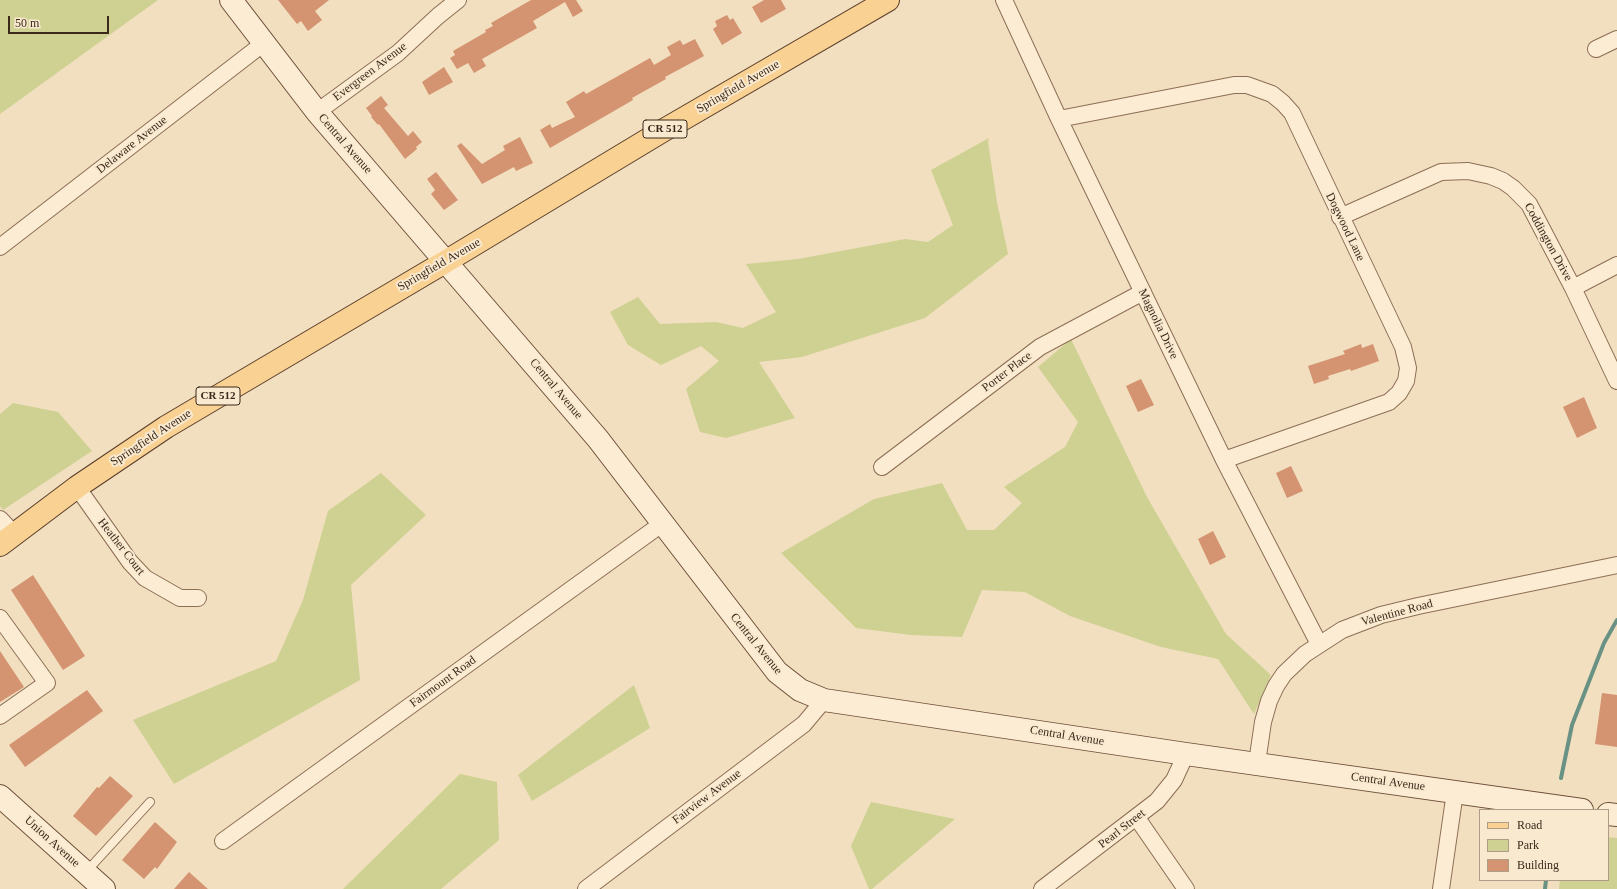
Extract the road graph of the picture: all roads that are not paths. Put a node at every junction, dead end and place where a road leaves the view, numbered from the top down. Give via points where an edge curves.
1 (231, 0) edge
2 (458, 0) edge
3 (888, 0) edge
4 (1004, 0) edge
5 (1617, 39) edge
6 (264, 43) junction
7 (1596, 49) dead end
8 (317, 112) junction
9 (1059, 119) junction
10 (1340, 217) junction
11 (0, 247) edge
12 (445, 262) junction
13 (1617, 265) edge
14 (1573, 288) junction
15 (1143, 292) junction
16 (1617, 381) edge
17 (1224, 460) junction
18 (882, 468) dead end
19 (77, 487) junction
20 (663, 523) junction
21 (5, 533) edge
22 (1617, 565) edge
23 (198, 598) dead end
24 (0, 618) edge
25 (1319, 644) junction
26 (824, 700) junction
27 (0, 716) edge
28 (1186, 754) junction
29 (1257, 763) junction
30 (1455, 792) junction
31 (0, 796) edge
32 (150, 802) dead end
33 (1575, 809) edge
34 (1137, 818) junction
35 (224, 841) dead end
36 (85, 872) junction
37 (104, 889) edge
38 (586, 889) edge
39 (1042, 889) edge
40 (1186, 889) edge
41 (1441, 889) edge

1 - 6 street, Central Avenue
2 - 8 street, Evergreen Avenue via 398,53
3 - 12 main road, Springfield Avenue / CR 512 via 664,130
4 - 9 street, Magnolia Drive
5 - 7 street
6 - 8 street, Central Avenue
6 - 11 street, Delaware Avenue
8 - 12 street, Central Avenue
9 - 10 street, Dogwood Lane via 1234,85 1260,89 1283,103 1292,113
9 - 15 street, Magnolia Drive
10 - 14 street, Coddington Drive via 1441,172 1468,171 1491,176 1513,188 1529,204
10 - 17 street, Dogwood Lane via 1403,346 1408,368 1406,381 1399,393 1377,408
12 - 19 main road, Springfield Avenue / CR 512 via 166,427
12 - 20 street, Central Avenue via 598,439
13 - 14 street
14 - 16 street, Coddington Drive
15 - 17 street, Magnolia Drive
15 - 18 street, Porter Place via 1040,347
17 - 25 street, Magnolia Drive
19 - 21 main road, Springfield Avenue / CR 512
19 - 23 street, Heather Court via 130,562 145,578 180,598
20 - 26 street, Central Avenue via 777,672 800,690
20 - 35 street, Fairmount Road
22 - 25 street, Valentine Road via 1381,615 1342,630
24 - 27 street via 47,683
25 - 29 street, Valentine Road via 1294,664 1276,686 1263,722
26 - 28 street, Central Avenue
26 - 38 street, Fairview Avenue via 804,724
28 - 29 street, Central Avenue
28 - 34 street, Pearl Street via 1166,790
29 - 30 street, Central Avenue
30 - 33 street, Central Avenue
30 - 41 street
31 - 36 street, Union Avenue
32 - 36 lane
34 - 39 street, Pearl Street
34 - 40 street
36 - 37 street, Union Avenue

